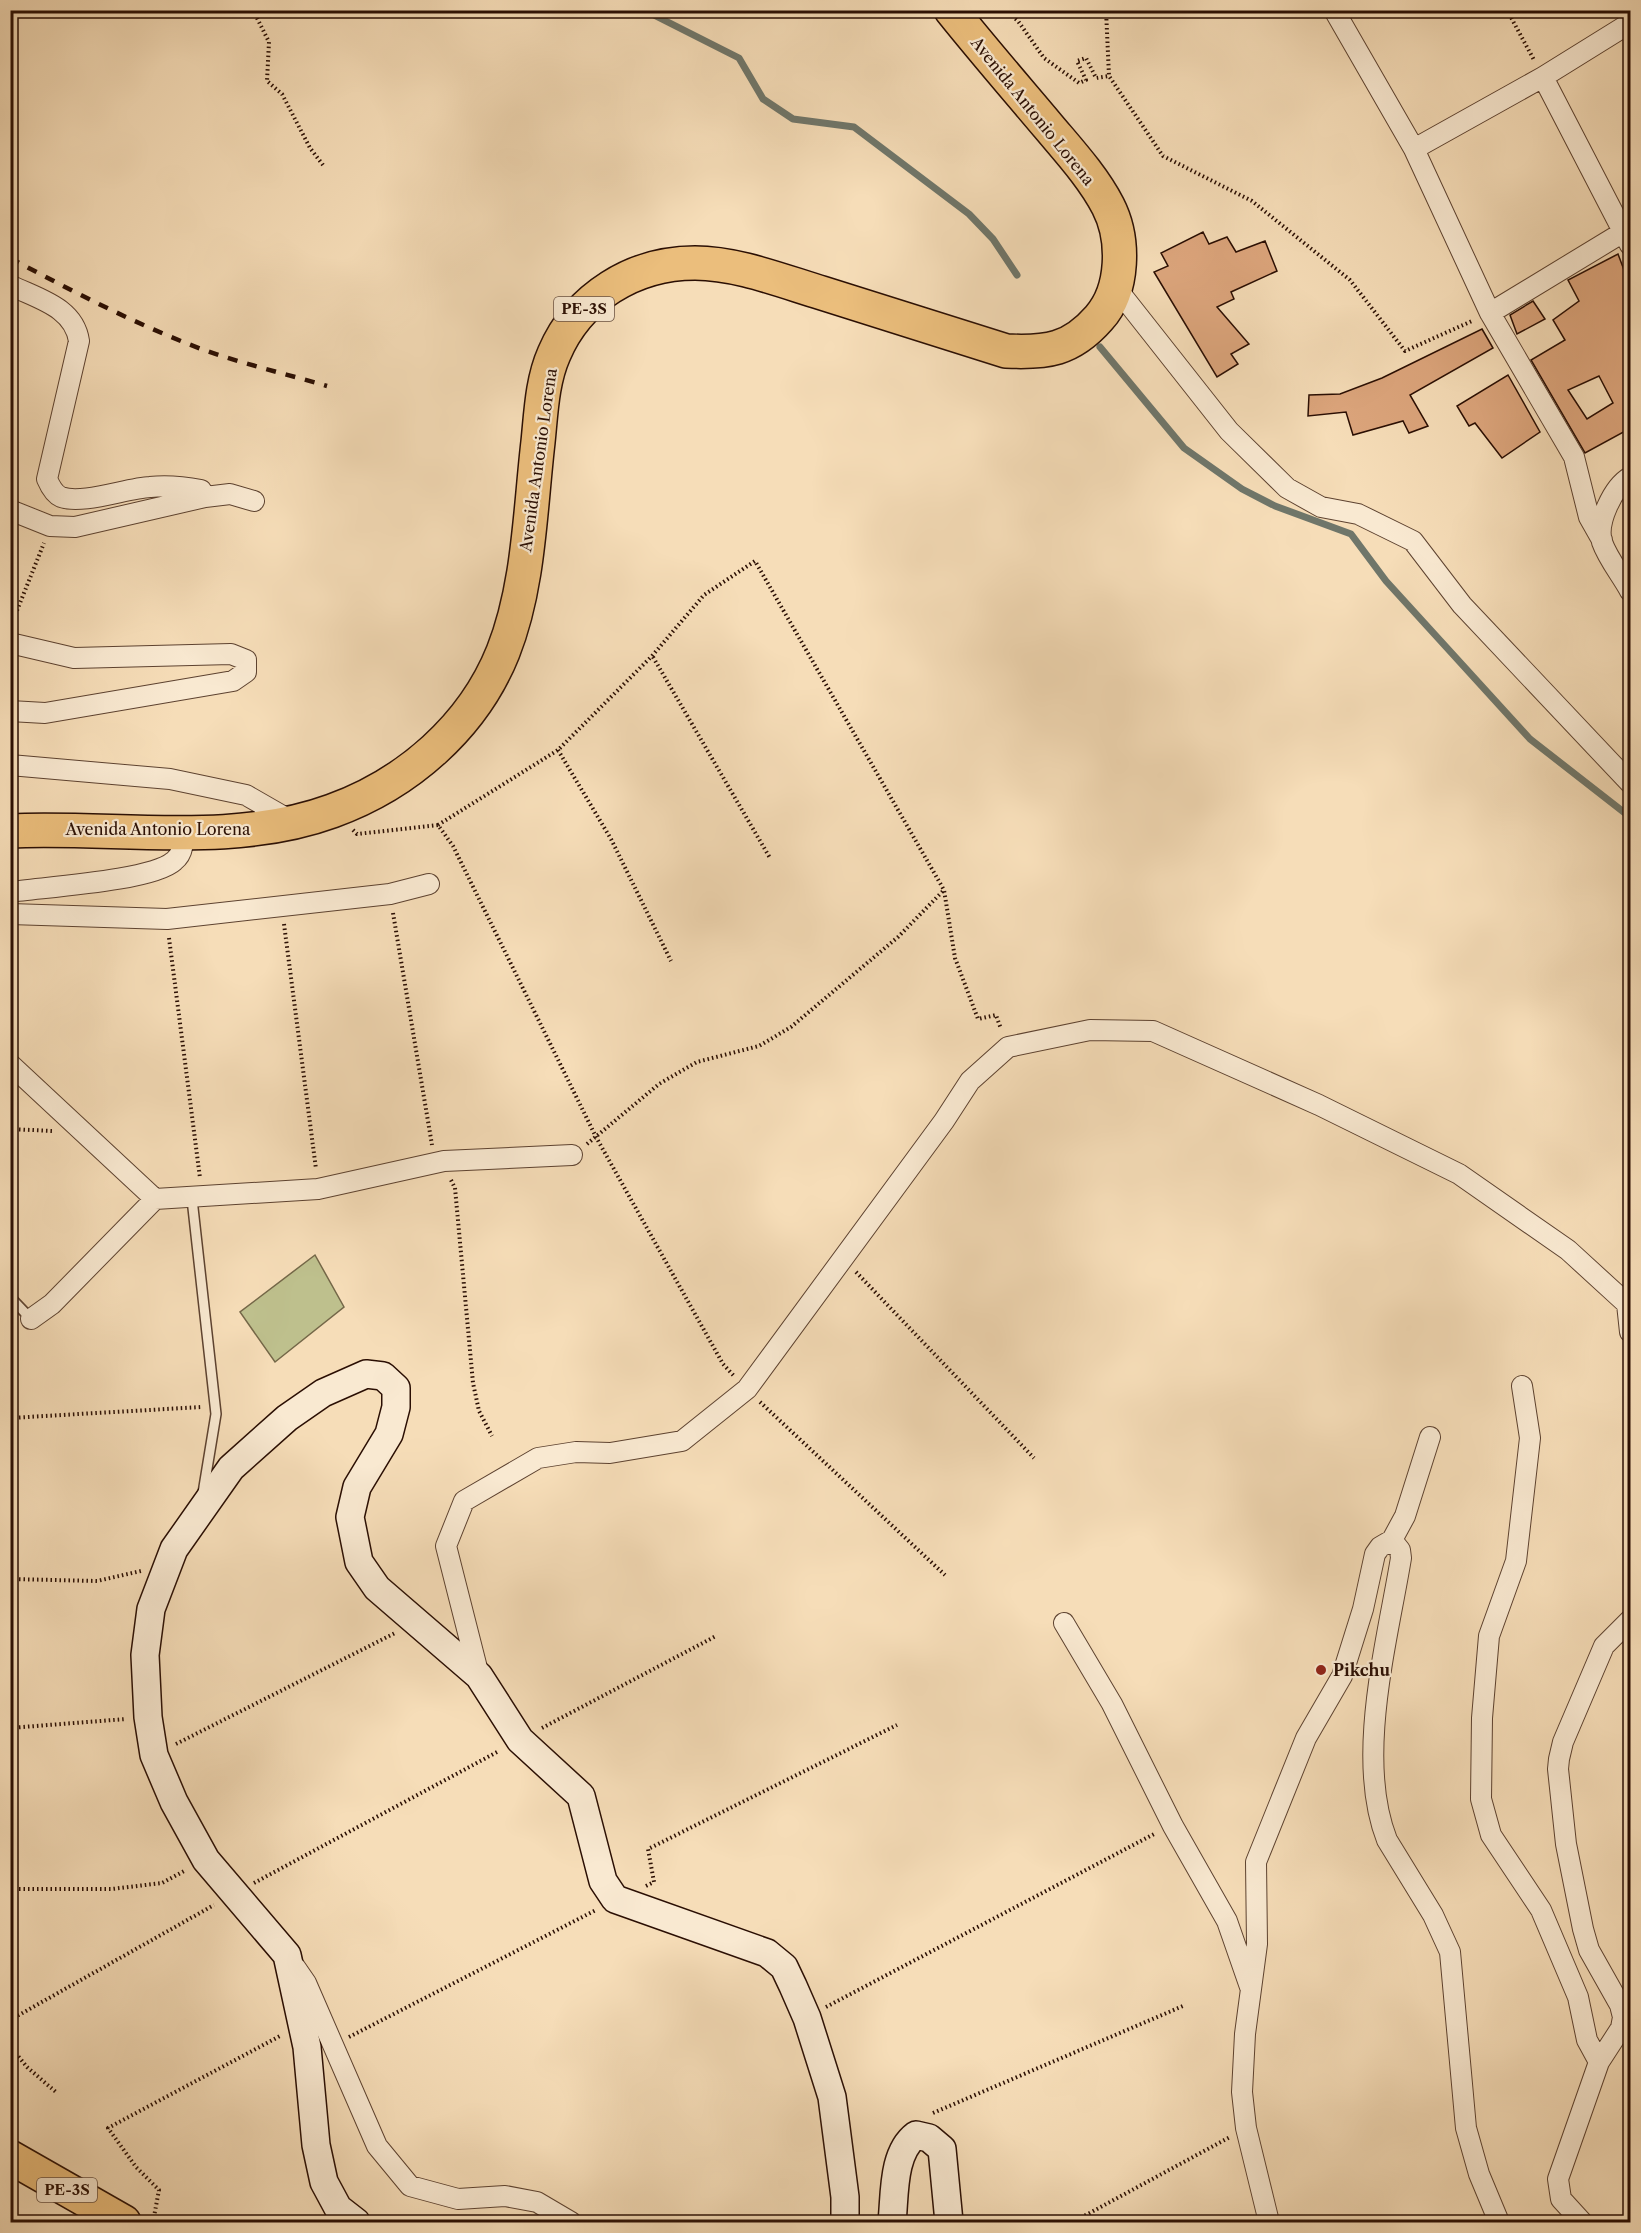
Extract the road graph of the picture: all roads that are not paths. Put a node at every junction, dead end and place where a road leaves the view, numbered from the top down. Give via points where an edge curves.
1 (951, 10) edge
2 (1334, 10) edge
3 (1628, 21) edge
4 (1543, 77) junction
5 (1414, 149) junction
6 (1628, 235) edge
7 (10, 285) edge
8 (1118, 289) junction
9 (1490, 314) junction
10 (1630, 477) edge
11 (205, 497) junction
12 (254, 501) dead end
13 (10, 510) edge
14 (1602, 540) junction
15 (1630, 591) edge
16 (10, 643) edge
17 (10, 711) edge
18 (10, 765) edge
19 (1630, 783) edge
20 (295, 823) junction
21 (10, 831) edge
22 (182, 831) junction
23 (429, 884) dead end
24 (10, 892) edge
25 (10, 914) edge
26 (10, 1064) edge
27 (572, 1155) road end
28 (155, 1199) junction
29 (197, 1199) junction
30 (10, 1297) edge
31 (1629, 1306) edge
32 (31, 1318) joint
33 (1630, 1332) edge
34 (1522, 1386) dead end
35 (1430, 1437) dead end
36 (200, 1514) junction
37 (1392, 1539) junction
38 (1630, 1620) edge
39 (1065, 1623) dead end
40 (479, 1676) junction
41 (287, 1955) junction
42 (1251, 1993) junction
43 (1599, 2062) junction
44 (10, 2157) edge
45 (123, 2223) edge
46 (356, 2223) edge
47 (572, 2223) edge
48 (845, 2223) edge
49 (892, 2223) edge
50 (950, 2223) edge
51 (1269, 2223) edge
52 (1499, 2223) edge
53 (1582, 2223) edge

1 - 8 highway, Avenida Antonio Lorena / PE-3S via 1073,156 1109,207 1117,241
2 - 5 street
3 - 4 street
4 - 5 street
4 - 6 street
5 - 9 street
6 - 9 street
7 - 11 street via 68,314 77,329 79,341 47,479 51,489 61,497 86,498 149,487 186,487 201,489
8 - 19 street via 1228,431 1287,488 1321,507 1358,514 1413,541 1462,604
8 - 20 highway, Avenida Antonio Lorena / PE-3S via 1107,310 1084,334 1061,347 1040,352 1006,351 777,279 700,263 652,268 605,290 572,322 549,369 519,591 507,638 488,682 458,726 435,749 380,789
9 - 14 street via 1574,456 1589,517
10 - 14 street via 1607,503
11 - 12 street via 230,494
11 - 13 street via 75,527 50,526
14 - 15 street
16 - 17 street via 74,658 231,654 246,660 246,672 233,681 45,713
18 - 20 street via 170,779 246,795
20 - 22 highway, Avenida Antonio Lorena / PE-3S via 250,830
21 - 22 highway, Avenida Antonio Lorena / PE-3S
22 - 24 street via 183,850 174,862 150,873
23 - 25 street via 390,894 166,919
26 - 28 street
27 - 29 street via 444,1161 318,1189
28 - 29 street
28 - 32 street via 52,1304
29 - 36 lane via 216,1406
30 - 32 lane
31 - 33 street
31 - 40 street via 1568,1250 1459,1174 1319,1105 1153,1031 1090,1030 1008,1047 970,1081 747,1389 682,1442 538,1458 464,1501 446,1546
34 - 43 street via 1530,1438 1516,1561 1489,1636 1481,1799 1491,1835 1541,1910 1578,1997 1587,2040
35 - 37 street via 1405,1516
36 - 40 street via 231,1468 286,1418 323,1393 366,1374 383,1376 396,1388 396,1407 389,1434 357,1487 350,1517 359,1562 377,1588
36 - 41 street via 174,1549 151,1609 145,1655 154,1755 206,1860
37 - 42 street via 1375,1554 1342,1676 1306,1738 1258,1854 1257,1944
37 - 52 street via 1401,1558 1371,1759 1384,1834 1433,1915 1450,1952 1466,2128
38 - 43 street via 1604,1646 1563,1742 1558,1769 1566,1844 1582,1929 1623,2017 1621,2028
39 - 42 street via 1227,1922
40 - 48 street via 520,1740 581,1796 603,1881 615,1899 766,1953 784,1967 807,2018 832,2097
41 - 46 street via 307,2047 316,2145 324,2182 338,2208
41 - 47 street via 306,1983 377,2146 410,2186 458,2199 505,2196 537,2202
42 - 51 street via 1242,2092 1246,2128
43 - 53 street via 1558,2179 1561,2199
44 - 45 highway, PE-3S
49 - 50 street via 905,2143 916,2135 929,2138 942,2149

